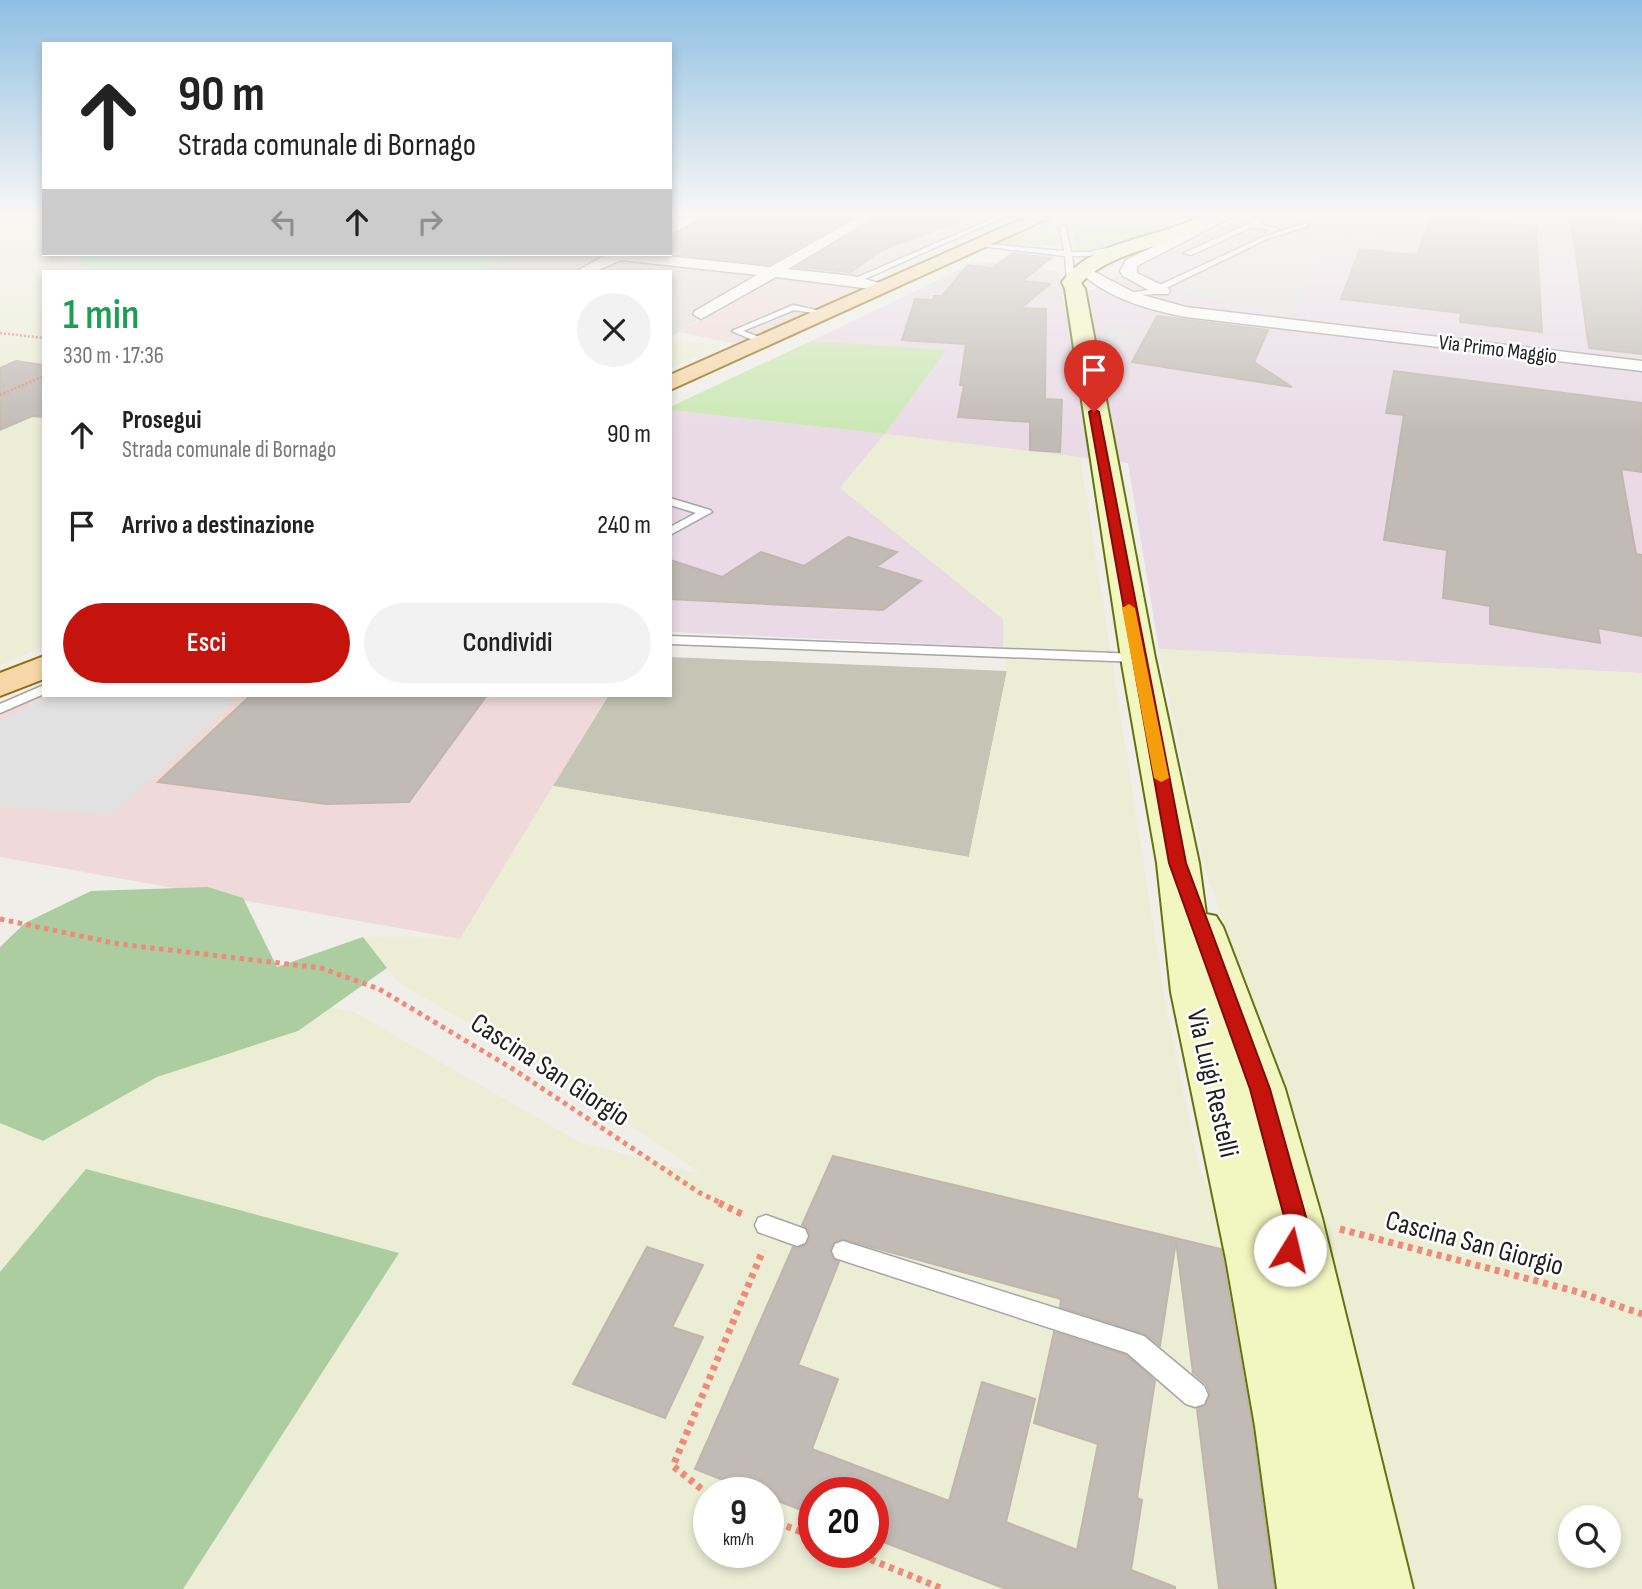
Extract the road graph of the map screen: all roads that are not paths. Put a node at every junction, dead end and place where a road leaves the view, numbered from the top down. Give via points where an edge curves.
1 (744, 289) edge
2 (878, 289) edge
3 (1082, 289) edge
4 (1111, 289) edge
5 (1118, 289) edge
6 (1144, 289) edge
7 (1162, 289) edge
8 (1151, 296) junction
9 (1126, 299) junction
10 (1091, 308) junction
11 (1174, 310) junction
12 (701, 314) dead end
13 (1271, 322) junction
14 (1642, 366) edge
15 (672, 382) edge
16 (672, 502) edge
17 (672, 531) edge
18 (672, 640) edge
19 (1138, 658) junction
20 (42, 667) edge
21 (0, 686) edge
22 (42, 690) edge
23 (0, 709) edge
24 (1178, 863) junction
25 (1296, 1221) junction
26 (766, 1226) road end
27 (797, 1236) dead end
28 (843, 1251) dead end
29 (1282, 1275) dead end
30 (1195, 1395) dead end
31 (1326, 1564) edge
32 (1363, 1589) edge
33 (1378, 1589) edge

1 - 12 street
2 - 15 main road
3 - 10 street
4 - 9 street, Via Primo Maggio
5 - 8 street, Via Primo Maggio
6 - 8 street, Via Primo Maggio
7 - 8 lane
8 - 9 street, Via Primo Maggio
8 - 11 street, Via Primo Maggio
8 - 13 street, Via Primo Maggio
9 - 10 street, Via Primo Maggio
9 - 11 street, Via Primo Maggio
10 - 19 street via 1085,359
11 - 13 street, Via Primo Maggio
13 - 14 street, Via Primo Maggio
16 - 17 lane via 706,512
18 - 19 lane
19 - 24 street
20 - 21 main road
22 - 23 lane
24 - 25 street, Via Luigi Restelli via 1260,1089
24 - 31 street, Via Luigi Restelli via 1194,992 1284,1405
25 - 29 lane
25 - 33 street, Via Luigi Restelli
26 - 27 lane
28 - 30 lane via 1135,1344
31 - 32 lane

